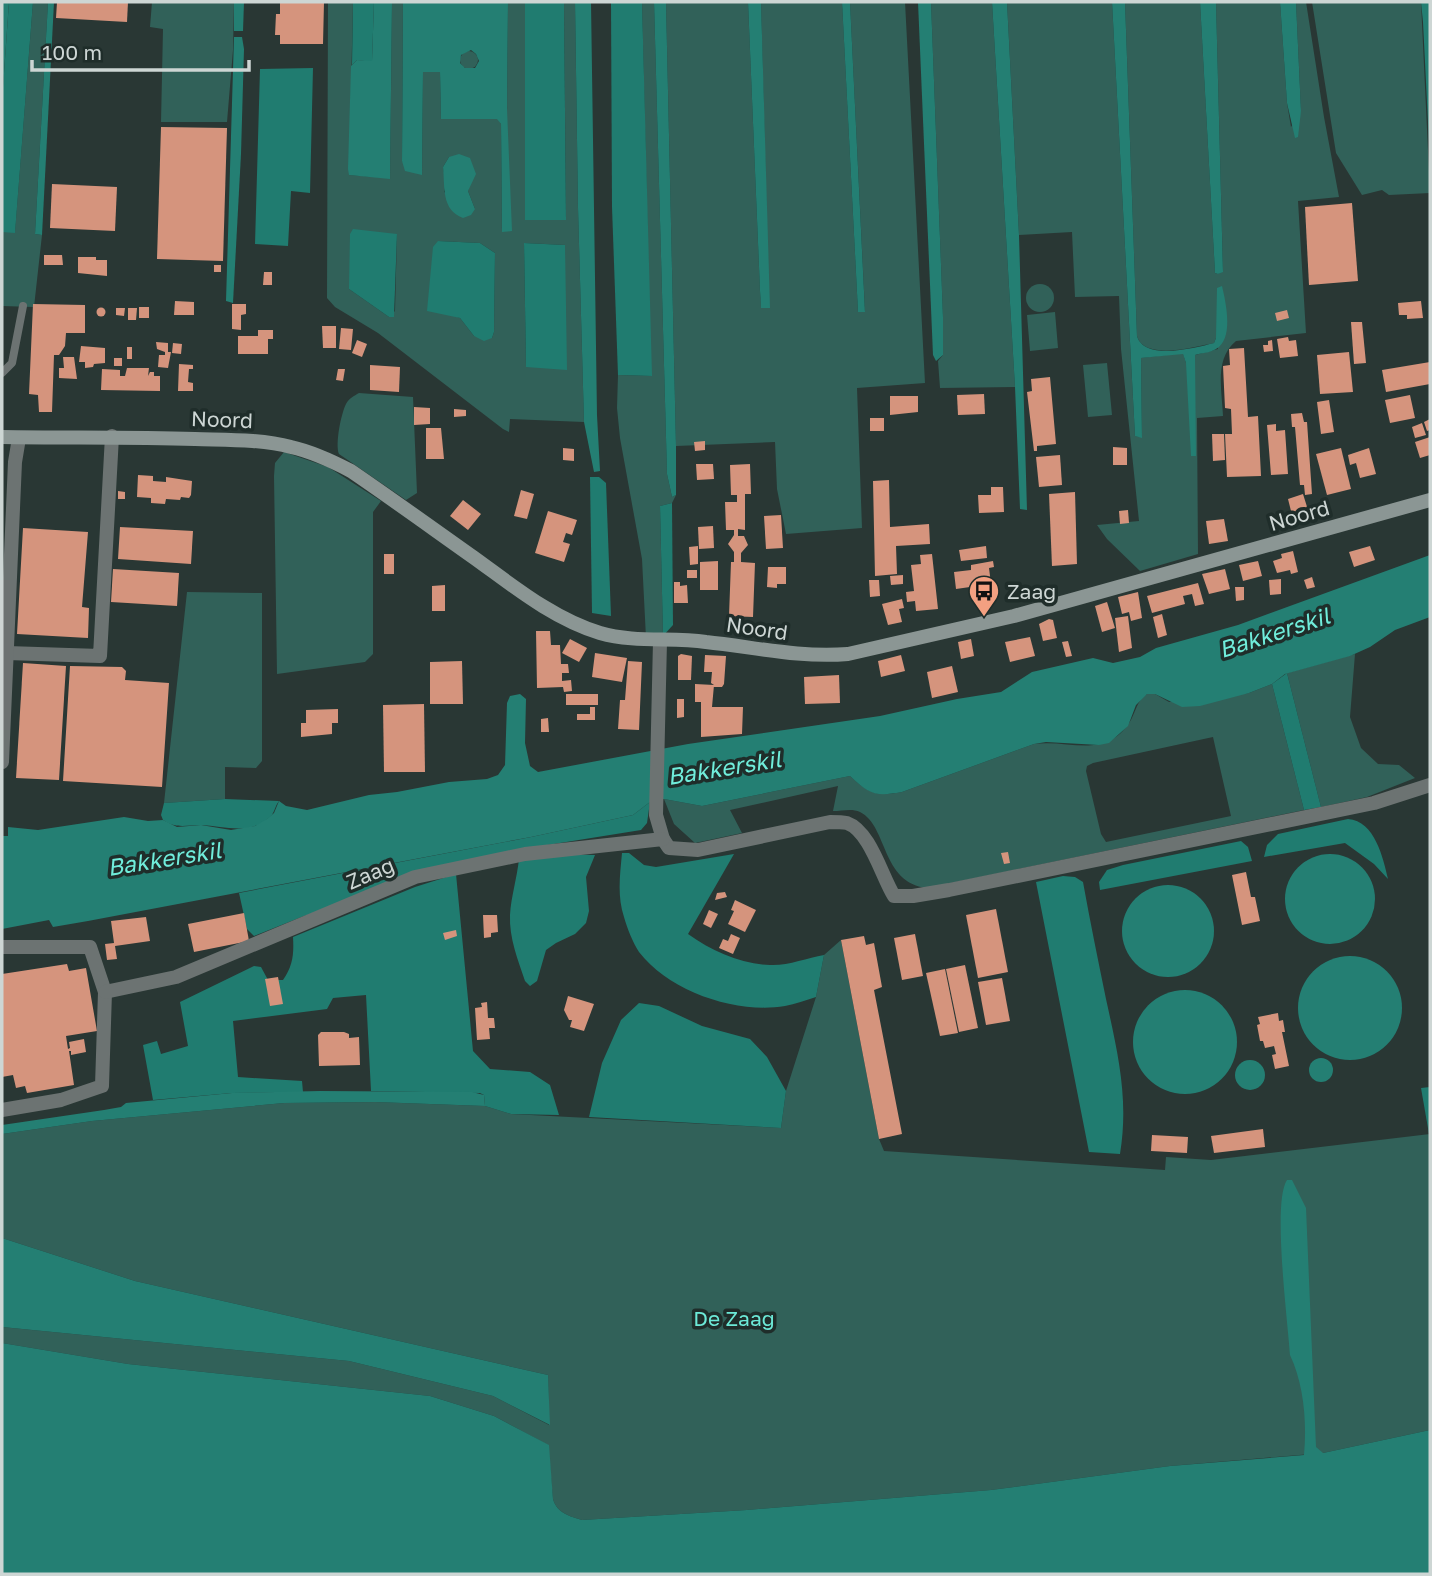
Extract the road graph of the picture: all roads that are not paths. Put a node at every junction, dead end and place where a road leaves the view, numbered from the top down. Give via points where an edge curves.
1 (23, 306) dead end
2 (2, 373) edge
3 (111, 436) junction
4 (2, 437) edge
5 (19, 438) junction
6 (8, 462) edge
7 (1430, 500) edge
8 (660, 641) junction
9 (7, 653) junction
10 (2, 762) edge
11 (1430, 785) edge
12 (663, 839) junction
13 (2, 947) edge
14 (105, 992) junction
15 (2, 1110) edge

1 - 2 lane via 12,363
3 - 5 street, Noord
3 - 8 street, Noord via 268,442 326,458 554,613 601,633
3 - 9 street via 100,656
4 - 5 street, Noord
5 - 6 street
6 - 9 street
7 - 8 street, Noord via 1014,616 848,654 788,654 702,641
8 - 12 street via 656,816
9 - 10 street
11 - 12 street, Zaag via 1374,803 913,896 894,896 869,846 847,823 830,822 698,850 669,848
12 - 14 street, Zaag via 525,854 415,877 176,976
13 - 14 street via 90,947
14 - 15 street via 102,1086 61,1100

